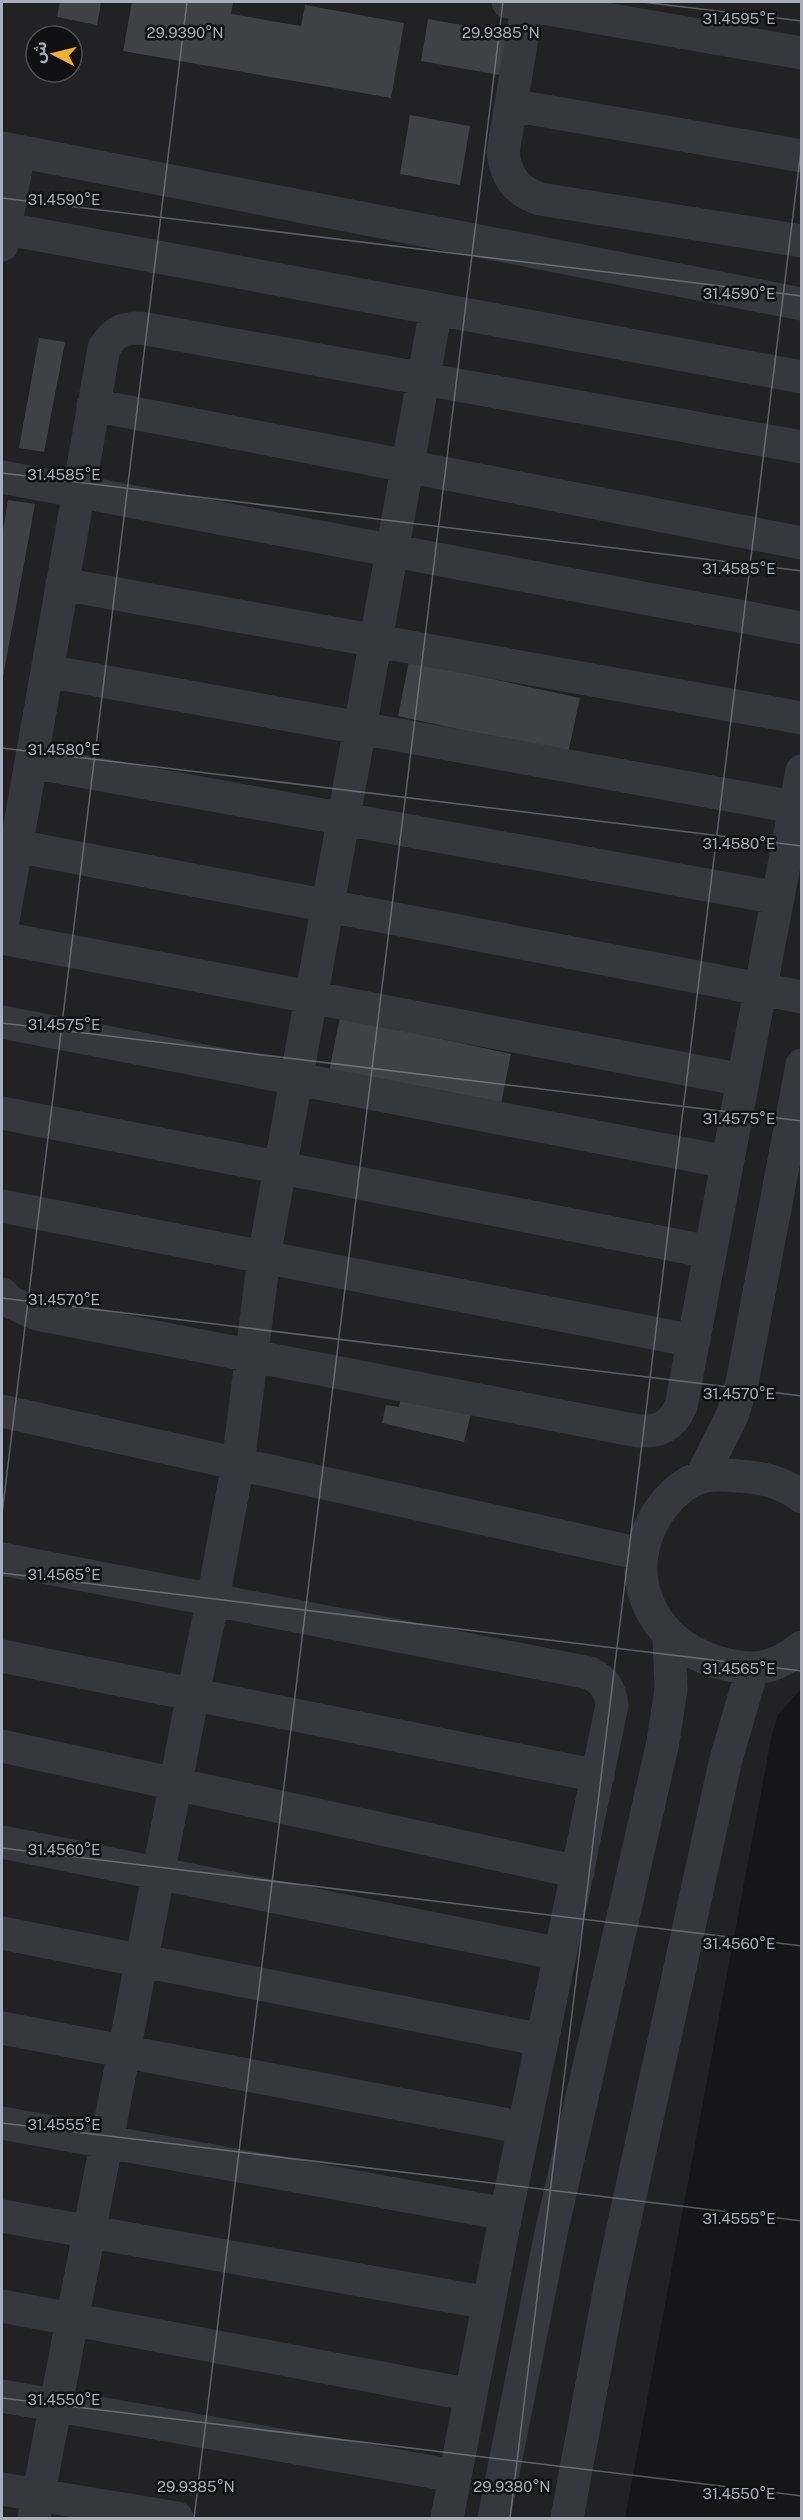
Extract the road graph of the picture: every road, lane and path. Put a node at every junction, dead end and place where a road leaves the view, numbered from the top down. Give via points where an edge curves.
1 (521, 3) edge
2 (801, 53) edge
3 (511, 105) junction
4 (10, 150) edge
5 (801, 156) edge
6 (3, 234) edge
7 (801, 241) edge
8 (801, 304) edge
9 (435, 309) junction
10 (801, 377) edge
11 (423, 379) junction
12 (93, 405) junction
13 (801, 447) edge
14 (407, 467) junction
15 (2, 477) edge
16 (78, 491) junction
17 (801, 543) edge
18 (392, 550) junction
19 (62, 584) junction
20 (801, 628) edge
21 (375, 641) junction
22 (47, 672) junction
23 (801, 718) edge
24 (360, 728) junction
25 (31, 762) junction
26 (801, 771) edge
27 (794, 807) junction
28 (343, 819) junction
29 (16, 846) junction
30 (778, 898) junction
31 (327, 907) junction
32 (2, 927) edge
33 (2, 938) edge
34 (760, 990) junction
35 (801, 997) edge
36 (311, 998) junction
37 (2, 1022) edge
38 (801, 1065) edge
39 (296, 1079) junction
40 (743, 1080) junction
41 (2, 1113) edge
42 (728, 1162) junction
43 (280, 1168) junction
44 (2, 1206) edge
45 (710, 1252) junction
46 (264, 1257) junction
47 (2, 1294) edge
48 (693, 1341) junction
49 (253, 1355) junction
50 (2, 1411) edge
51 (237, 1464) junction
52 (701, 1477) junction
53 (801, 1497) edge
54 (641, 1554) junction
55 (2, 1559) edge
56 (213, 1599) junction
57 (669, 1636) junction
58 (801, 1647) edge
59 (2, 1656) edge
60 (752, 1670) junction
61 (193, 1694) junction
62 (2, 1746) edge
63 (598, 1776) junction
64 (177, 1784) junction
65 (2, 1842) edge
66 (578, 1872) junction
67 (159, 1873) junction
68 (2, 1933) edge
69 (560, 1954) junction
70 (142, 1961) junction
71 (2, 2028) edge
72 (542, 2040) junction
73 (125, 2051) junction
74 (2, 2123) edge
75 (524, 2128) junction
76 (108, 2142) junction
77 (506, 2214) junction
78 (2, 2216) edge
79 (90, 2232) junction
80 (496, 2267) junction
81 (542, 2278) junction
82 (488, 2303) junction
83 (2, 2306) edge
84 (73, 2320) junction
85 (471, 2394) junction
86 (2, 2396) edge
87 (56, 2406) junction
88 (455, 2476) junction
89 (2, 2489) edge
90 (37, 2507) edge
91 (177, 2518) edge
92 (447, 2518) edge
93 (494, 2518) edge
94 (567, 2518) edge

1 - 2 street
1 - 3 street
3 - 5 street
3 - 7 street via 504,165 517,187 528,195
4 - 6 street
4 - 8 street
6 - 9 street
9 - 10 street
9 - 11 street
11 - 12 street via 126,328 112,335 104,348
11 - 13 street
11 - 14 street
12 - 14 street
12 - 16 street
14 - 17 street
14 - 18 street
15 - 16 street
16 - 18 street
16 - 19 street
18 - 20 street
18 - 21 street
19 - 21 street
19 - 22 street
21 - 23 street
21 - 24 street
22 - 24 street
22 - 25 street
24 - 27 street
24 - 28 street
25 - 28 street
25 - 29 street
26 - 27 street
27 - 30 street
28 - 30 street
28 - 31 street
29 - 31 street
29 - 32 street
30 - 34 street
31 - 34 street
31 - 36 street
33 - 36 street
34 - 35 street
34 - 40 street
36 - 39 street
36 - 40 street
37 - 39 street
38 - 52 street via 742,1383 732,1416
39 - 42 street
39 - 43 street
40 - 42 street
41 - 43 street
42 - 45 street
43 - 45 street
43 - 46 street
44 - 46 street
45 - 48 street
46 - 48 street
46 - 49 street
47 - 49 street via 37,1314
48 - 49 street via 681,1406 675,1419 652,1432
49 - 51 street
50 - 51 street
51 - 54 street
51 - 56 street
52 - 53 street via 767,1479
52 - 54 street via 668,1499 646,1534
54 - 57 street via 645,1598
55 - 56 street
56 - 61 street
56 - 63 street via 590,1673 610,1691 612,1705
57 - 60 street via 708,1659
57 - 81 street via 671,1689 665,1733
58 - 60 street via 773,1664
59 - 61 street
60 - 94 street via 725,1763 612,2275
61 - 63 street
61 - 64 street
62 - 64 street
63 - 66 street
64 - 66 street
64 - 67 street
65 - 67 street
66 - 69 street
67 - 69 street
67 - 70 street
68 - 70 street
69 - 72 street
70 - 72 street
70 - 73 street
71 - 73 street
72 - 75 street
73 - 75 street
73 - 76 street
74 - 76 street
75 - 77 street
76 - 77 street
76 - 79 street
77 - 80 street
78 - 79 street
79 - 82 street
79 - 84 street
80 - 81 street
80 - 82 street
81 - 93 street
82 - 85 street
83 - 84 street
84 - 85 street
84 - 87 street
85 - 88 street
86 - 87 street
87 - 88 street
87 - 90 street
88 - 92 street
89 - 90 street
90 - 91 street

